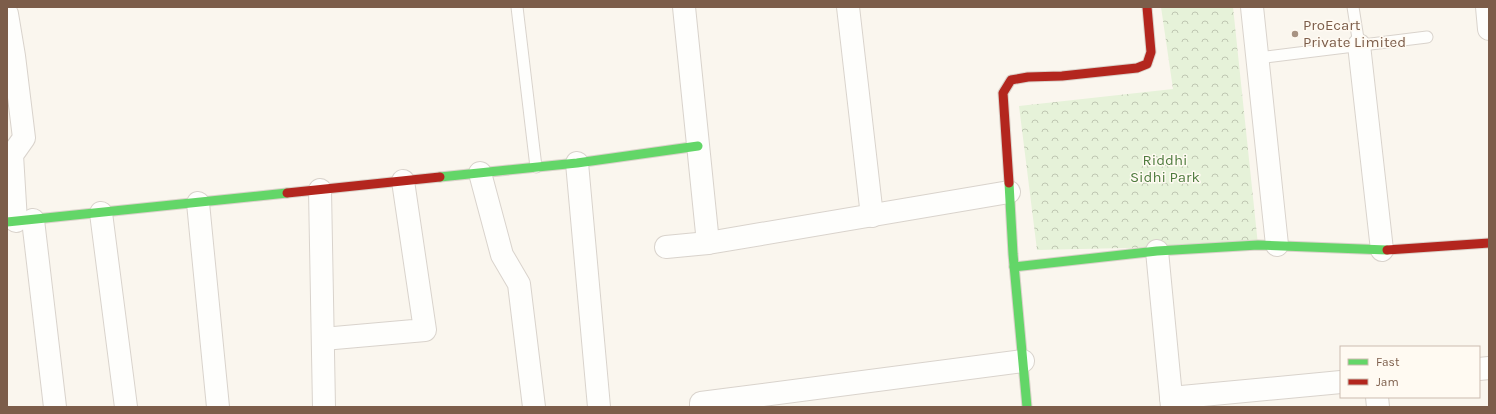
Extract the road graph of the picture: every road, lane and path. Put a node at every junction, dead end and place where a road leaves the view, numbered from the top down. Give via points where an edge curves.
1 (517, 7) edge
2 (684, 7) edge
3 (848, 7) edge
4 (1147, 7) edge
5 (1252, 7) edge
6 (1353, 7) edge
7 (1487, 7) edge
8 (7, 14) edge
9 (1489, 29) edge
10 (1427, 36) dead end
11 (1359, 45) junction
12 (10, 57) edge
13 (1258, 58) junction
14 (698, 146) junction
15 (577, 163) junction
16 (536, 167) junction
17 (480, 173) junction
18 (403, 181) junction
19 (320, 190) junction
20 (1009, 192) junction
21 (198, 203) junction
22 (101, 213) junction
23 (872, 216) junction
24 (19, 221) edge
25 (708, 243) junction
26 (1489, 243) edge
27 (1277, 245) junction
28 (666, 247) dead end
29 (1382, 250) junction
30 (1157, 251) junction
31 (1014, 267) junction
32 (323, 339) junction
33 (1023, 361) junction
34 (1340, 382) edge
35 (1171, 403) edge
36 (55, 407) edge
37 (126, 407) edge
38 (218, 407) edge
39 (324, 407) edge
40 (534, 407) edge
41 (599, 407) edge
42 (701, 407) edge
43 (1027, 407) edge

1 - 16 lane
2 - 14 street
3 - 23 street
4 - 20 street via 1151,52 1147,64 1137,68 1011,80 1003,94
5 - 13 street
6 - 11 lane
7 - 9 street
8 - 12 street
10 - 11 lane
11 - 13 lane
11 - 29 street
12 - 24 street via 24,138 12,155
13 - 27 street
14 - 15 street
14 - 25 street
15 - 16 street
15 - 41 street
16 - 17 street
17 - 18 street
17 - 40 street via 502,255 519,284
18 - 19 street
18 - 32 street via 425,330
19 - 21 street
19 - 32 street
20 - 23 street
20 - 31 street
21 - 22 street
21 - 38 street
22 - 24 street
22 - 37 street
23 - 25 street
24 - 36 street
25 - 28 street
26 - 29 street
27 - 29 street
27 - 30 street
30 - 31 street
30 - 35 street
31 - 33 street
32 - 39 street
33 - 42 street via 701,403
33 - 43 street
34 - 35 street

